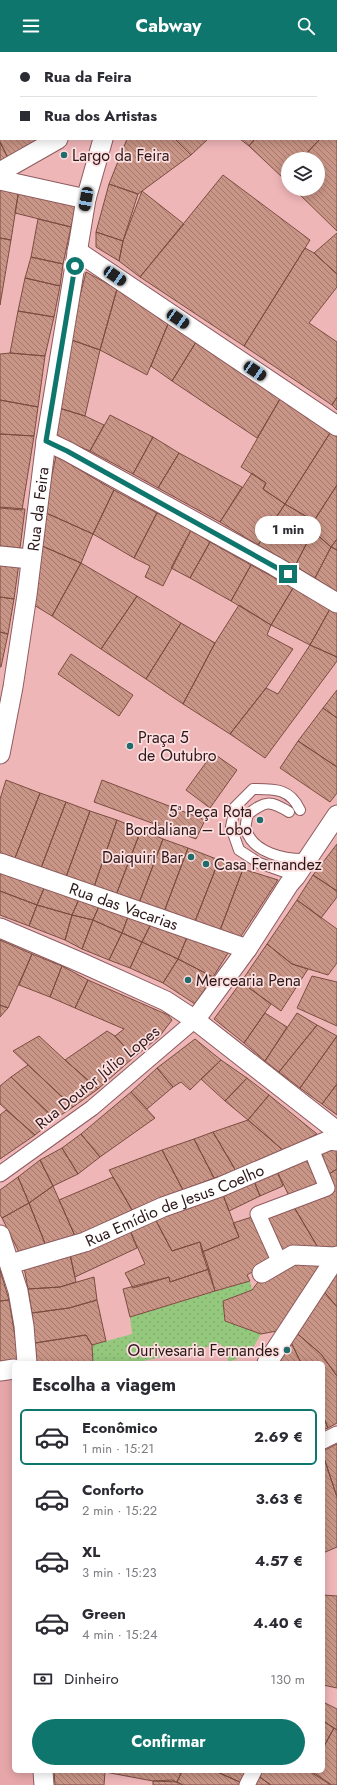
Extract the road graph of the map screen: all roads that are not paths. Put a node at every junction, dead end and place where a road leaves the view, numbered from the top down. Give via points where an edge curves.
1 (56, 140) edge
2 (103, 140) edge
3 (0, 172) edge
4 (0, 180) edge
5 (86, 199) junction
6 (77, 251) junction
7 (337, 426) edge
8 (46, 441) junction
9 (0, 556) edge
10 (30, 559) junction
11 (337, 603) edge
12 (0, 754) edge
13 (300, 810) dead end
14 (289, 812) dead end
15 (337, 814) edge
16 (307, 859) junction
17 (0, 863) edge
18 (296, 876) junction
19 (0, 928) edge
20 (247, 949) junction
21 (195, 1020) junction
22 (337, 1131) edge
23 (337, 1141) edge
24 (311, 1149) junction
25 (0, 1174) edge
26 (0, 1235) edge
27 (336, 1256) edge
28 (280, 1263) junction
29 (10, 1264) junction
30 (262, 1273) dead end
31 (26, 1361) edge
32 (268, 1361) edge
33 (12, 1370) edge
34 (0, 1371) edge
35 (337, 1434) edge
36 (325, 1440) edge
37 (43, 1773) edge
38 (253, 1773) edge
39 (44, 1785) edge
40 (247, 1785) edge

1 - 3 street
2 - 5 street
4 - 5 street
5 - 6 street, Rua da Feira
6 - 7 street
6 - 8 street, Rua da Feira
8 - 10 street, Rua da Feira
8 - 11 street via 275,566
9 - 10 street
10 - 12 street via 27,595
13 - 18 lane via 295,800 278,789 253,789 235,807 231,827 239,850 259,862
14 - 16 lane via 274,803 262,803 248,814 245,828 250,840 263,850 293,860
15 - 16 street
16 - 18 street
17 - 20 street, Rua das Vacarias
18 - 20 street via 288,884
19 - 21 street via 166,1001
20 - 21 street
21 - 22 street
21 - 25 street, Rua Doutor Júlio Lopes via 92,1108
23 - 24 street, Rua Emídio de Jesus Coelho via 330,1140
24 - 28 street via 327,1188 258,1214
24 - 29 street, Rua Emídio de Jesus Coelho via 220,1187 163,1207 85,1242
26 - 29 street
27 - 28 street via 293,1255
27 - 32 street
28 - 30 street
29 - 31 street via 24,1326
33 - 34 street
35 - 36 street
37 - 39 street
38 - 40 street

